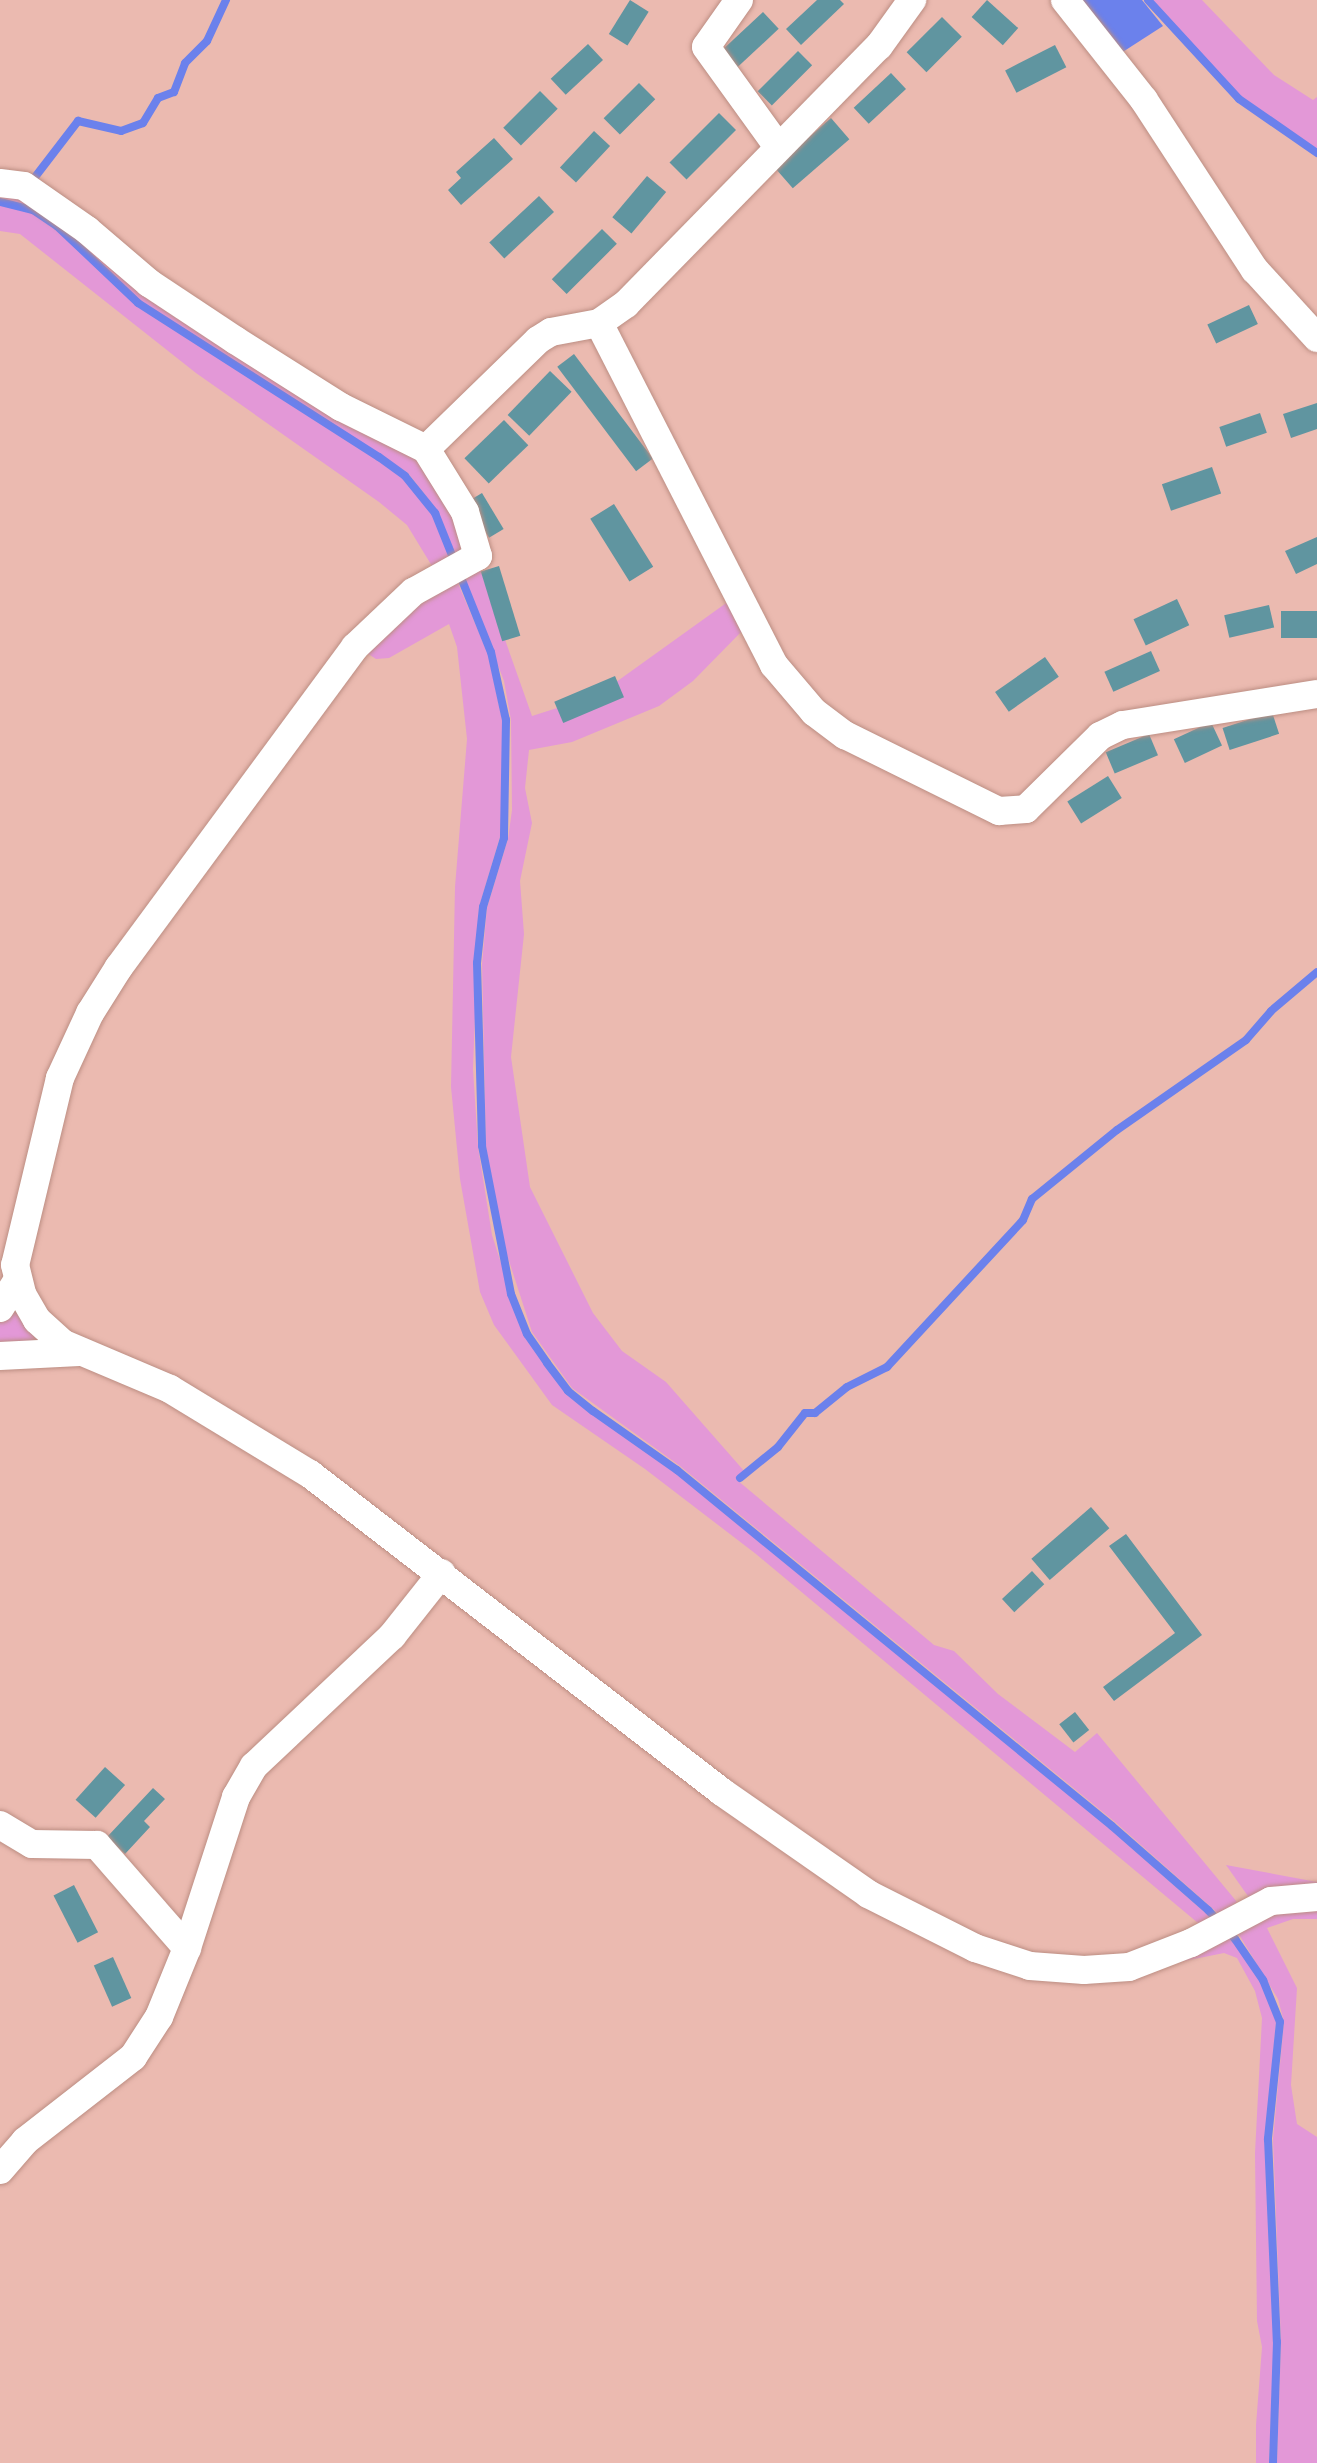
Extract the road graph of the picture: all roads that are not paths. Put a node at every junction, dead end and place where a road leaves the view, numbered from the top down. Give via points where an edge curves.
1 (739, 0) edge
2 (912, 0) edge
3 (1065, 0) edge
4 (778, 147) junction
5 (0, 183) edge
6 (599, 323) junction
7 (1317, 338) edge
8 (426, 449) junction
9 (1317, 694) edge
10 (17, 1280) junction
11 (0, 1308) edge
12 (82, 1352) junction
13 (0, 1356) edge
14 (442, 1573) junction
15 (0, 1825) edge
16 (1317, 1897) edge
17 (187, 1948) junction
18 (0, 2170) edge

1 - 4 street via 706,47
2 - 4 street via 879,46
3 - 7 street via 1144,100 1255,270
4 - 6 street via 626,304
5 - 8 street via 24,186 88,230 149,283 341,408
6 - 8 street via 551,332 538,341
6 - 9 street via 707,528 768,656 814,712 845,735 999,810 1026,809 1100,736 1123,725
8 - 10 street via 465,512 478,556 384,617 328,679 90,1013 60,1078 15,1265
10 - 11 street
10 - 12 street via 37,1321 64,1344
12 - 13 street
12 - 14 street via 170,1389 238,1426
14 - 16 street via 722,1792 868,1894 944,1934 1030,1966 1084,1970 1148,1962 1271,1900
14 - 17 street via 392,1636 254,1766 236,1797
15 - 17 street via 32,1844 97,1845
17 - 18 street via 159,2017 133,2057 25,2141

